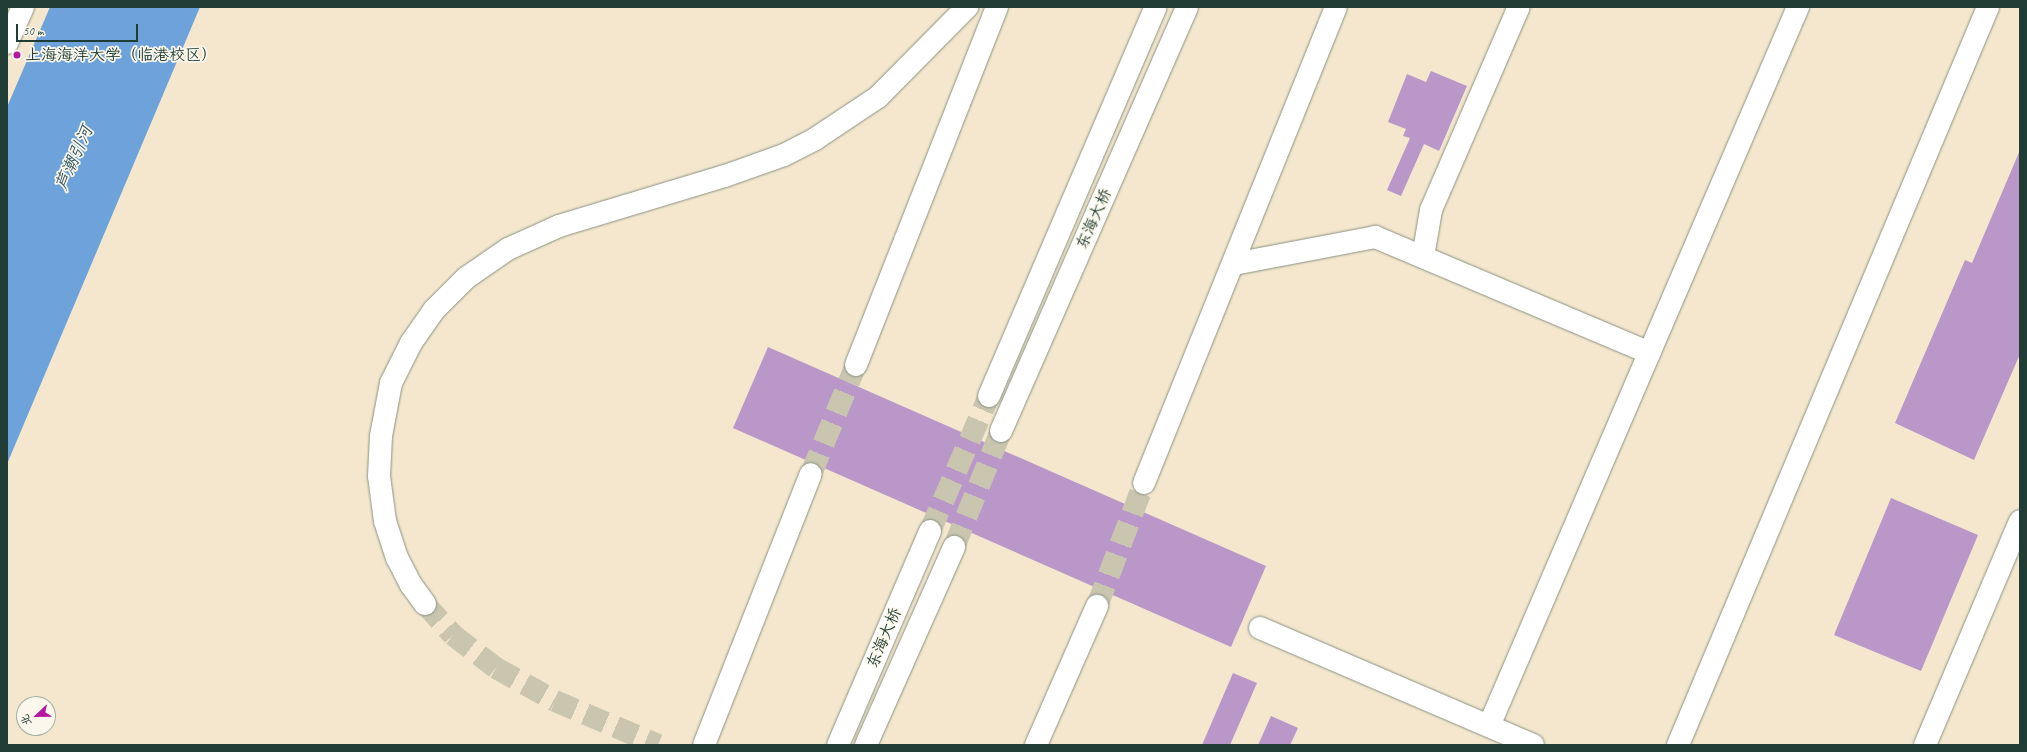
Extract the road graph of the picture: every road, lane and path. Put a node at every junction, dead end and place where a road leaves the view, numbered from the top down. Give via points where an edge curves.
1 (23, 7) edge
2 (967, 7) edge
3 (997, 7) edge
4 (1156, 7) edge
5 (1187, 7) edge
6 (1336, 7) edge
7 (1519, 7) edge
8 (1798, 7) edge
9 (1988, 7) edge
10 (7, 43) edge
11 (1423, 257) junction
12 (1234, 264) junction
13 (1650, 353) junction
14 (856, 365) tunnel mouth
15 (989, 396) tunnel mouth
16 (1001, 431) tunnel mouth
17 (812, 474) tunnel mouth
18 (1144, 483) tunnel mouth
19 (2020, 522) edge
20 (930, 531) tunnel mouth
21 (954, 547) tunnel mouth
22 (425, 604) tunnel mouth
23 (1097, 606) tunnel mouth
24 (1260, 628) dead end
25 (1489, 726) junction
26 (704, 745) edge
27 (838, 745) edge
28 (866, 745) edge
29 (1036, 745) edge
30 (1533, 745) edge
31 (1678, 745) edge
32 (1925, 745) edge

1 - 10 main road
2 - 22 main road via 878,97 815,139 769,161 559,226 508,249 466,278 434,310 411,342 391,383 381,436 379,476 385,521 397,558 411,585
3 - 14 main road
4 - 15 main road, 东海大桥
5 - 16 main road, 东海大桥
6 - 12 main road
7 - 11 main road via 1431,210
8 - 13 main road
9 - 31 main road
11 - 12 main road via 1375,237
11 - 13 main road
12 - 18 main road
13 - 25 main road
17 - 26 main road
19 - 32 main road
20 - 27 main road, 东海大桥
21 - 28 main road, 东海大桥
23 - 29 main road
24 - 25 main road
25 - 30 main road

